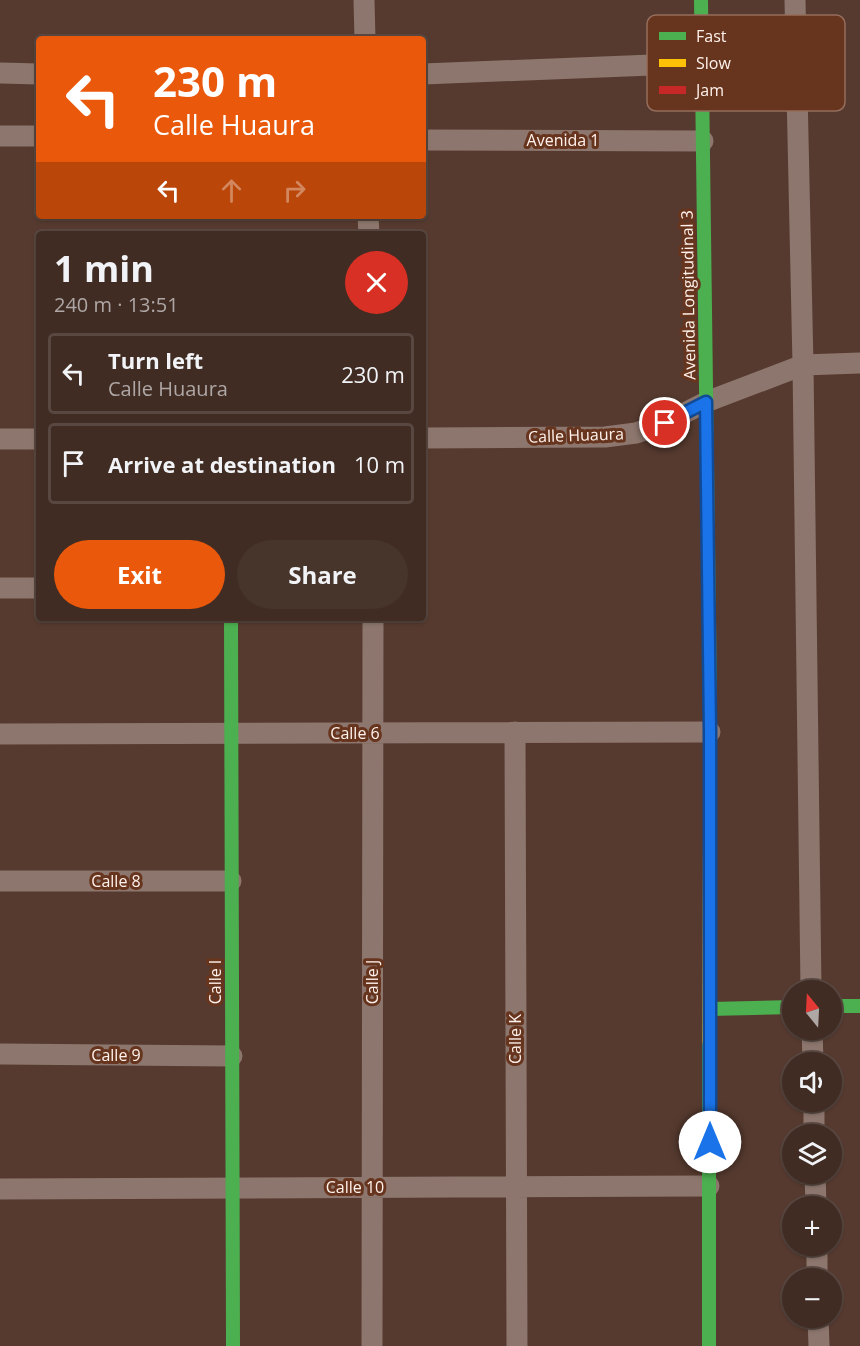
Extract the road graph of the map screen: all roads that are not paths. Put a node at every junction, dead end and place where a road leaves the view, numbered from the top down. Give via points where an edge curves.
1 (364, 0) edge
2 (701, 0) edge
3 (795, 0) edge
4 (701, 15) edge
5 (795, 15) edge
6 (365, 36) edge
7 (647, 65) edge
8 (0, 73) edge
9 (36, 74) edge
10 (426, 74) edge
11 (703, 111) edge
12 (797, 111) edge
13 (0, 136) edge
14 (36, 136) edge
15 (426, 140) edge
16 (703, 141) junction
17 (860, 363) edge
18 (803, 365) junction
19 (706, 402) junction
20 (426, 438) edge
21 (0, 439) edge
22 (36, 439) edge
23 (0, 588) edge
24 (36, 588) edge
25 (231, 621) edge
26 (373, 621) edge
27 (515, 732) junction
28 (710, 732) junction
29 (231, 733) junction
30 (373, 733) junction
31 (0, 734) edge
32 (231, 880) junction
33 (0, 881) edge
34 (811, 980) edge
35 (842, 1006) edge
36 (860, 1006) edge
37 (782, 1007) edge
38 (710, 1009) junction
39 (0, 1054) edge
40 (232, 1056) junction
41 (515, 1186) junction
42 (710, 1186) junction
43 (232, 1187) junction
44 (372, 1187) junction
45 (0, 1189) edge
46 (818, 1328) edge
47 (233, 1346) edge
48 (372, 1346) edge
49 (517, 1346) edge
50 (709, 1346) edge
51 (819, 1346) edge

1 - 6 street
2 - 4 street, Avenida Longitudinal 3
3 - 5 street
7 - 10 street
8 - 9 street
11 - 16 street, Avenida Longitudinal 3
12 - 18 street
13 - 14 street
15 - 16 street, Avenida 1
16 - 19 street, Avenida Longitudinal 3
17 - 18 street, Calle Huaura
18 - 19 street, Calle Huaura
18 - 34 street
19 - 20 street, Calle Huaura via 665,423 636,433 605,437
19 - 28 street, Avenida Longitudinal 3
21 - 22 street
23 - 24 street
25 - 29 street, Calle I
26 - 30 street, Calle J
27 - 28 street, Calle 6
27 - 30 street, Calle 6
27 - 41 street, Calle K
28 - 38 street, Avenida Longitudinal 3
29 - 30 street, Calle 6
29 - 31 street, Calle 6
29 - 32 street, Calle I
30 - 44 street, Calle J
32 - 33 street, Calle 8
32 - 40 street, Calle I
35 - 36 street
37 - 38 street
38 - 42 street, Avenida Longitudinal 3
39 - 40 street, Calle 9
40 - 43 street, Calle I
41 - 42 street, Calle 10
41 - 44 street, Calle 10
41 - 49 street, Calle K
42 - 50 street, Avenida Longitudinal 3
43 - 44 street, Calle 10
43 - 45 street, Calle 10
43 - 47 street, Calle I
44 - 48 street, Calle J
46 - 51 street

